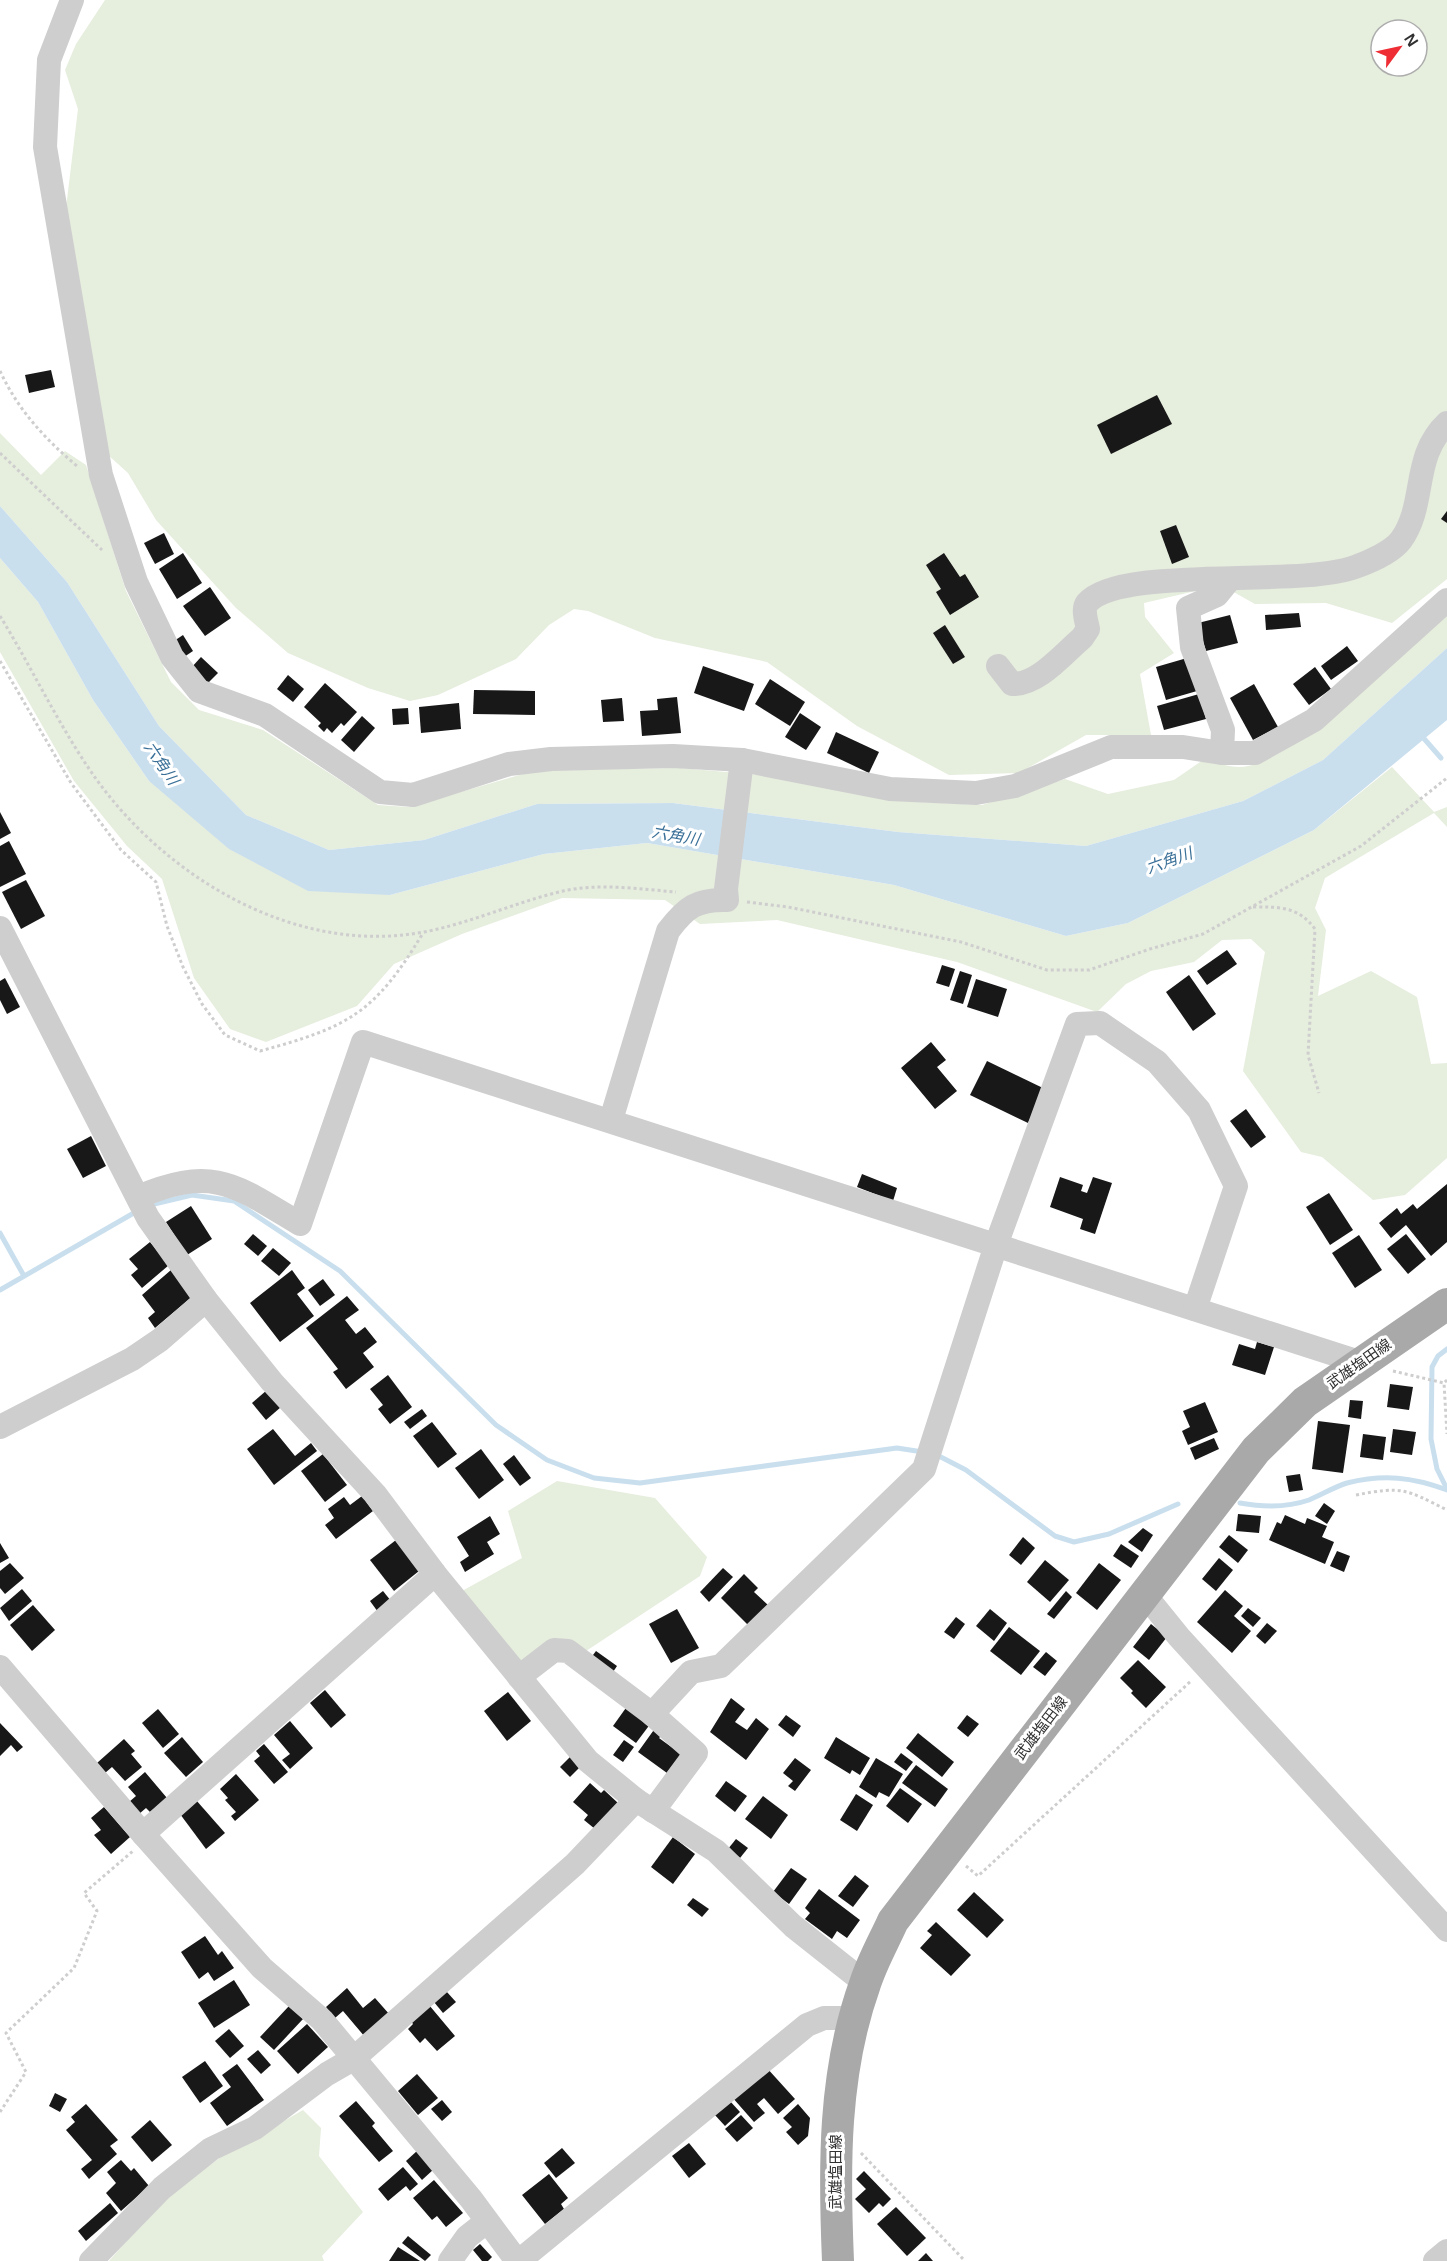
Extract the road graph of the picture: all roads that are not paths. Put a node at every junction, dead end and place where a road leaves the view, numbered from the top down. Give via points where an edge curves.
1 (72, 0) edge
2 (1447, 423) edge
3 (1230, 579) junction
4 (1447, 600) edge
5 (999, 666) dead end
6 (1222, 753) junction
7 (741, 765) junction
8 (0, 928) edge
9 (611, 1120) junction
10 (143, 1208) junction
11 (996, 1245) junction
12 (206, 1300) junction
13 (1447, 1304) edge
14 (1195, 1309) junction
15 (1359, 1362) junction
16 (0, 1427) edge
17 (435, 1574) junction
18 (1145, 1594) junction
19 (519, 1677) junction
20 (3, 1678) edge
21 (652, 1714) junction
22 (645, 1806) junction
23 (143, 1834) junction
24 (1447, 1930) edge
25 (865, 1983) junction
26 (855, 2018) junction
27 (353, 2060) junction
28 (486, 2222) junction
29 (1447, 2251) edge
30 (91, 2261) edge
31 (450, 2261) edge
32 (518, 2261) edge
33 (838, 2261) edge
34 (1436, 2261) edge

1 - 7 street via 49,60 45,147 101,475 136,582 172,657 199,691 264,716 381,792 413,795 509,764 551,759 673,756
2 - 3 street via 1424,457 1401,541 1355,567 1322,576
3 - 5 street via 1131,585 1110,590 1088,602 1088,630 1082,638 1033,679 1012,684
3 - 6 street via 1217,595 1188,608 1192,646 1223,730
4 - 6 street via 1314,720 1255,753
6 - 7 street via 1183,747 1111,747 1015,786 976,793 890,789
7 - 9 street via 720,896 681,914 668,931
8 - 10 street
9 - 10 street via 363,1042 300,1224 237,1187 201,1180 166,1186
9 - 11 street
10 - 12 street
11 - 14 street
11 - 14 street via 1077,1024 1100,1023 1157,1062 1199,1110 1236,1186
11 - 21 street via 924,1469 721,1666 691,1672
12 - 16 street via 132,1359
12 - 17 street via 272,1382 375,1494
13 - 15 main road, 武雄塩田線
14 - 15 street
15 - 18 main road, 武雄塩田線 via 1305,1402 1256,1450
17 - 19 street
17 - 23 street
18 - 24 street
18 - 25 main road, 武雄塩田線 via 893,1921
19 - 21 street via 554,1650 568,1651
19 - 22 street via 588,1761
20 - 23 street
21 - 22 street via 696,1753
22 - 25 street via 716,1851 793,1926
22 - 27 street
23 - 27 street via 262,1968 322,2020
25 - 26 main road, 武雄塩田線
26 - 32 street via 824,2018 807,2025
26 - 33 main road, 武雄塩田線 via 843,2069 836,2128
27 - 28 street via 471,2199
27 - 30 street via 327,2074 255,2128 211,2150 162,2188
28 - 31 street via 467,2237
28 - 32 street
29 - 34 street

